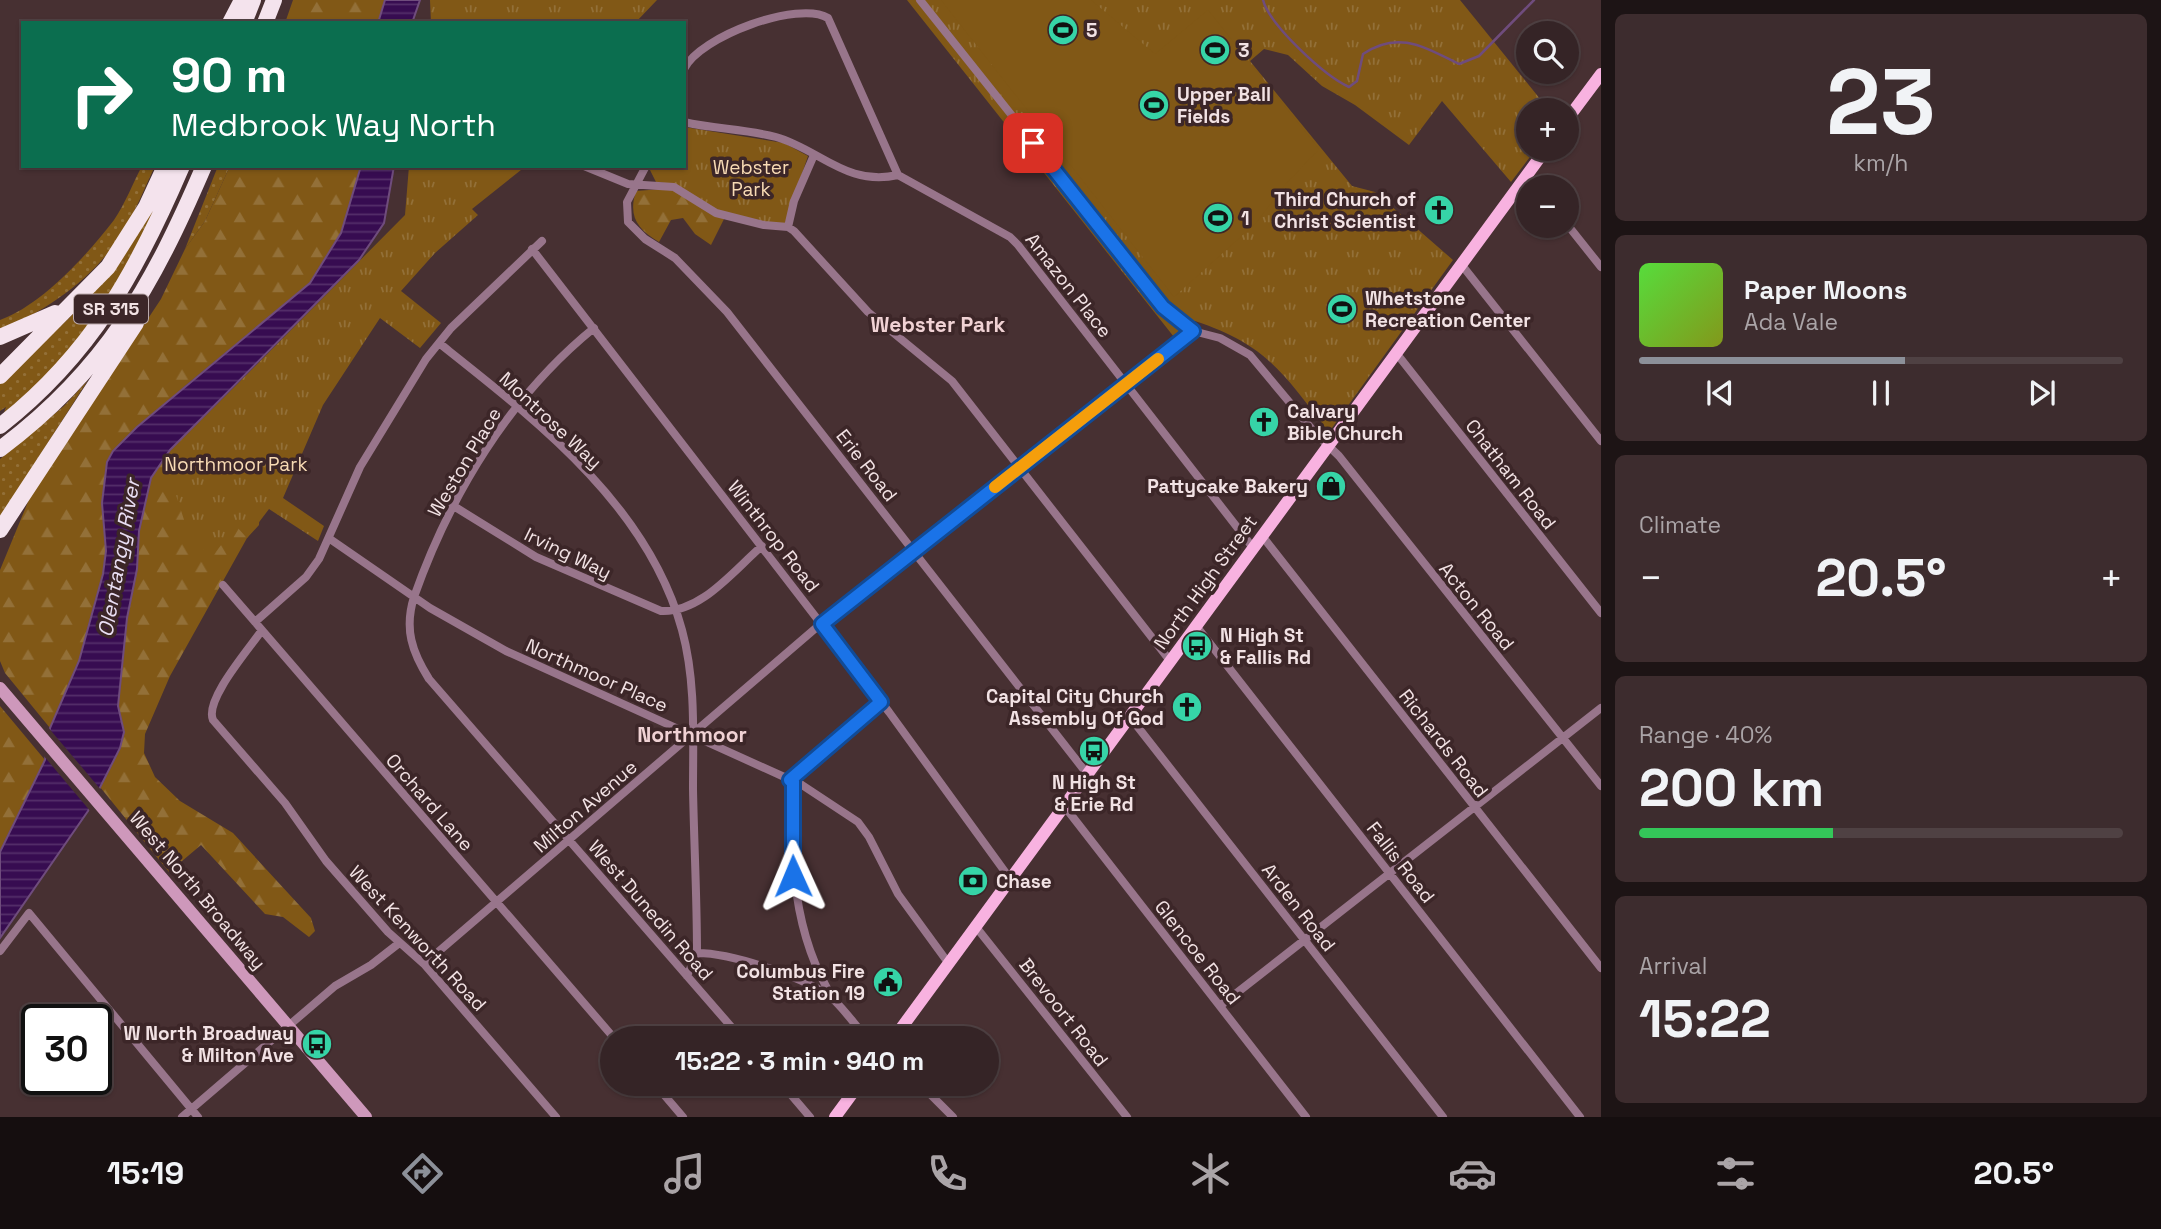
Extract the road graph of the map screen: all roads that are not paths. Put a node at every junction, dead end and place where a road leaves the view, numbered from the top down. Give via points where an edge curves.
1 (242, 0) edge
2 (253, 0) edge
3 (274, 0) edge
4 (920, 0) edge
5 (231, 21) edge
6 (245, 21) edge
7 (266, 21) edge
8 (686, 66) edge
9 (1601, 74) edge
10 (1579, 104) edge
11 (686, 122) edge
12 (814, 155) junction
13 (1537, 161) edge
14 (164, 168) edge
15 (181, 168) edge
16 (203, 168) edge
17 (589, 168) edge
18 (645, 168) edge
19 (898, 175) junction
20 (1527, 175) edge
21 (635, 186) junction
22 (653, 186) junction
23 (1516, 190) edge
24 (788, 227) junction
25 (1578, 238) edge
26 (542, 241) dead end
27 (532, 249) junction
28 (1461, 264) junction
29 (1601, 267) edge
30 (152, 278) junction
31 (73, 303) junction
32 (594, 328) junction
33 (1193, 331) junction
34 (0, 337) edge
35 (439, 343) junction
36 (1397, 354) junction
37 (0, 376) edge
38 (1126, 384) junction
39 (516, 405) junction
40 (1, 426) edge
41 (1601, 441) edge
42 (1329, 446) junction
43 (0, 449) edge
44 (1020, 467) junction
45 (452, 506) junction
46 (0, 530) edge
47 (1263, 537) junction
48 (330, 539) junction
49 (762, 547) junction
50 (914, 549) junction
51 (1254, 549) junction
52 (223, 585) dead end
53 (414, 597) junction
54 (676, 612) junction
55 (1601, 613) edge
56 (255, 622) junction
57 (822, 624) junction
58 (1197, 627) junction
59 (262, 630) junction
60 (1171, 662) junction
61 (4, 693) edge
62 (881, 702) junction
63 (1601, 708) edge
64 (1130, 717) junction
65 (692, 735) junction
66 (1562, 738) junction
67 (1088, 775) junction
68 (792, 781) junction
69 (1601, 786) edge
70 (1474, 806) junction
71 (1065, 807) junction
72 (569, 840) junction
73 (1389, 873) junction
74 (1011, 880) junction
75 (497, 903) junction
76 (976, 927) junction
77 (1304, 939) junction
78 (398, 944) junction
79 (0, 951) edge
80 (697, 953) junction
81 (425, 964) junction
82 (949, 964) junction
83 (1601, 968) edge
84 (687, 976) junction
85 (834, 1000) junction
86 (1220, 1006) junction
87 (288, 1026) junction
88 (604, 1026) edge
89 (731, 1026) edge
90 (857, 1026) edge
91 (903, 1026) edge
92 (665, 1096) edge
93 (791, 1096) edge
94 (850, 1096) edge
95 (932, 1096) edge
96 (195, 1113) edge
97 (182, 1117) edge
98 (366, 1117) edge
99 (556, 1117) edge
100 (683, 1117) edge
101 (810, 1117) edge
102 (835, 1117) edge
103 (953, 1117) edge
104 (1127, 1117) edge
105 (1306, 1117) edge
106 (1443, 1117) edge
107 (1580, 1117) edge

1 - 5 highway
2 - 6 highway
3 - 7 highway
4 - 33 street via 1163,307
8 - 19 street via 697,52 729,29 764,14 812,6 828,18
9 - 10 main road
11 - 12 street via 780,138
12 - 19 street via 853,174
12 - 24 street
13 - 20 main road, North High Street
14 - 31 highway via 124,245
15 - 40 highway, SR 315 via 141,259 106,316 60,372
16 - 30 highway, SR 315
17 - 21 street
18 - 21 street, Erie Road
18 - 22 street
19 - 38 street, Amazon Place via 1010,237
21 - 22 street
21 - 50 street, Erie Road via 625,213 633,229 675,258 727,312
22 - 24 street via 674,187 716,213
23 - 28 main road, North High Street
24 - 44 street via 868,312 952,381
25 - 29 street
26 - 27 street
27 - 32 street, Winthrop Road
27 - 35 street
28 - 36 main road, North High Street
28 - 41 street
30 - 43 highway, SR 315 via 92,366
30 - 46 highway via 139,318
31 - 34 highway
31 - 37 highway
32 - 39 street, Weston Place
32 - 49 street, Winthrop Road
33 - 38 street, Milton Avenue
33 - 42 street, Acton Road via 1220,338 1250,355
35 - 39 street, Montrose Way
35 - 48 street via 360,467
36 - 42 main road, North High Street
36 - 55 street, Chatham Road
38 - 44 street, Milton Avenue
38 - 51 street, Amazon Place
39 - 45 street, Weston Place
39 - 54 street, Montrose Way via 605,493 646,551
42 - 47 main road, North High Street
42 - 66 street, Acton Road
44 - 50 street, Milton Avenue
44 - 60 street
45 - 53 street, Weston Place
45 - 54 street, Irving Way via 566,571 646,606
47 - 51 main road, North High Street
47 - 70 street, Richards Road
48 - 53 street, Northmoor Place
48 - 56 street via 306,577
49 - 54 street via 697,603
49 - 57 street, Winthrop Road
50 - 57 street, Milton Avenue
50 - 67 street, Erie Road
51 - 58 main road, North High Street
52 - 56 street, Orchard Lane
53 - 65 street, Northmoor Place via 506,651
53 - 72 street, West Dunedin Road via 410,641 429,679
54 - 65 street, Montrose Way via 689,661
56 - 59 street, Orchard Lane
57 - 62 street, Winthrop Road
57 - 65 street, Milton Avenue
58 - 60 main road, North High Street
58 - 73 street, Fallis Road
59 - 75 street, Orchard Lane
59 - 78 street, West Kenworth Road via 215,698 210,711 213,720
60 - 64 main road, North High Street
61 - 87 main road, West North Broadway
62 - 68 street
62 - 74 street, Winthrop Road
63 - 66 street
64 - 67 main road, North High Street
64 - 77 street, Arden Road
65 - 68 street, Northmoor Place
65 - 72 street, Milton Avenue
65 - 80 street, Montrose Way
66 - 69 street, Acton Road
66 - 70 street
67 - 71 main road, North High Street
68 - 82 street, Northmoor Place via 858,822 898,894
68 - 85 street via 797,899 807,941
70 - 73 street
70 - 83 street, Richards Road
71 - 74 main road, North High Street
71 - 86 street, Glencoe Road
72 - 75 street, Milton Avenue
72 - 84 street, West Dunedin Road
73 - 77 street
73 - 107 street, Fallis Road
74 - 76 main road, North High Street
75 - 81 street, Milton Avenue
75 - 88 street, Orchard Lane
76 - 82 main road, North High Street
76 - 104 street, Brevoort Road
77 - 86 street
77 - 106 street, Arden Road
78 - 81 street, West Kenworth Road
78 - 87 street via 335,986
79 - 96 street via 29,913
80 - 84 street, Montrose Way
80 - 85 street via 765,967
81 - 99 street, West Kenworth Road
82 - 91 main road, North High Street
84 - 89 street, West Dunedin Road
85 - 90 street
86 - 105 street, Glencoe Road
87 - 96 street
87 - 98 main road, West North Broadway
92 - 100 street
93 - 101 street
94 - 102 main road
95 - 103 street
96 - 97 street

